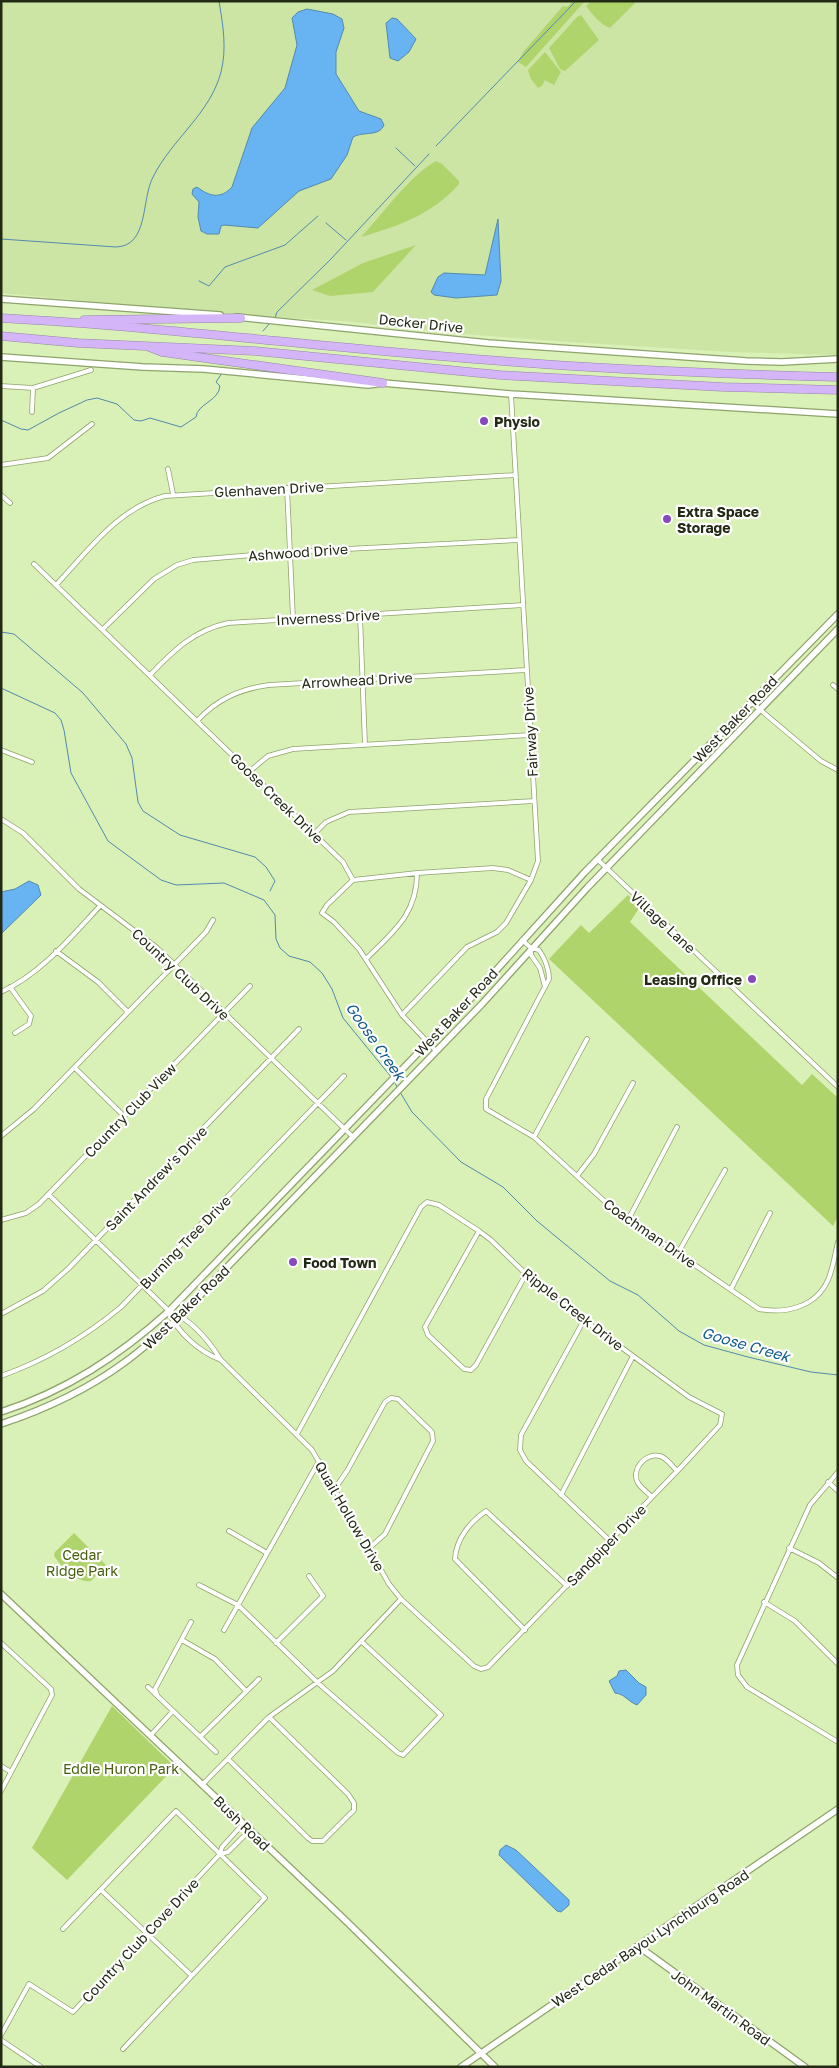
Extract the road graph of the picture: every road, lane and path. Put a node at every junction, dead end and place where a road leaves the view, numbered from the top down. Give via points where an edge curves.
1 (1, 300) edge
2 (1, 318) edge
3 (240, 318) junction
4 (44, 320) junction
5 (1, 336) edge
6 (145, 345) junction
7 (1, 357) edge
8 (838, 359) edge
9 (91, 370) dead end
10 (838, 378) edge
11 (383, 383) junction
12 (1, 386) edge
13 (33, 388) junction
14 (838, 390) edge
15 (511, 394) junction
16 (32, 412) dead end
17 (838, 414) edge
18 (92, 424) dead end
19 (1, 465) edge
20 (168, 469) dead end
21 (516, 475) junction
22 (287, 488) junction
23 (173, 494) junction
24 (1, 495) edge
25 (10, 502) dead end
26 (519, 540) junction
27 (289, 552) junction
28 (34, 564) dead end
29 (56, 585) junction
30 (523, 605) junction
31 (838, 614) edge
32 (360, 615) junction
33 (293, 618) junction
34 (827, 626) junction
35 (103, 629) junction
36 (836, 631) edge
37 (527, 670) junction
38 (150, 675) junction
39 (362, 680) junction
40 (833, 685) dead end
41 (838, 689) edge
42 (751, 702) junction
43 (760, 710) junction
44 (197, 721) junction
45 (531, 735) junction
46 (365, 745) junction
47 (1, 750) edge
48 (32, 762) dead end
49 (838, 770) edge
50 (250, 771) junction
51 (671, 783) junction
52 (680, 792) junction
53 (534, 801) junction
54 (1, 819) edge
55 (315, 833) junction
56 (597, 859) junction
57 (607, 868) junction
58 (416, 873) junction
59 (353, 880) junction
60 (531, 880) junction
61 (100, 906) junction
62 (213, 920) dead end
63 (522, 940) junction
64 (531, 948) junction
65 (56, 951) junction
66 (367, 958) junction
67 (174, 965) junction
68 (250, 986) dead end
69 (10, 987) junction
70 (545, 987) junction
71 (1, 992) edge
72 (128, 1012) junction
73 (224, 1013) junction
74 (402, 1015) junction
75 (299, 1029) dead end
76 (15, 1033) dead end
77 (587, 1039) dead end
78 (428, 1043) junction
79 (436, 1051) junction
80 (271, 1058) junction
81 (75, 1068) junction
82 (344, 1076) dead end
83 (633, 1083) dead end
84 (838, 1087) edge
85 (318, 1104) junction
86 (124, 1116) junction
87 (677, 1127) dead end
88 (344, 1129) junction
89 (1, 1136) edge
90 (353, 1137) junction
91 (534, 1137) junction
92 (725, 1170) dead end
93 (577, 1176) junction
94 (49, 1194) junction
95 (770, 1213) dead end
96 (1, 1220) edge
97 (628, 1220) junction
98 (479, 1231) junction
99 (96, 1240) junction
100 (236, 1242) junction
101 (838, 1242) edge
102 (244, 1250) junction
103 (678, 1253) junction
104 (526, 1274) junction
105 (143, 1286) junction
106 (731, 1289) junction
107 (170, 1311) junction
108 (1, 1314) edge
109 (181, 1315) junction
110 (584, 1320) junction
111 (173, 1323) junction
112 (633, 1356) junction
113 (221, 1360) junction
114 (1, 1376) edge
115 (79, 1378) junction
116 (84, 1389) junction
117 (1, 1412) edge
118 (722, 1414) joint
119 (1, 1424) edge
120 (297, 1434) junction
121 (319, 1461) junction
122 (677, 1471) junction
123 (838, 1472) edge
124 (828, 1482) junction
125 (336, 1487) junction
126 (838, 1491) edge
127 (561, 1495) junction
128 (652, 1497) junction
129 (228, 1531) dead end
130 (610, 1541) junction
131 (789, 1548) junction
132 (368, 1549) junction
133 (267, 1553) junction
134 (309, 1576) dead end
135 (838, 1578) edge
136 (199, 1585) dead end
137 (567, 1586) junction
138 (2, 1597) edge
139 (401, 1599) junction
140 (764, 1602) junction
141 (238, 1606) junction
142 (191, 1622) dead end
143 (224, 1630) dead end
144 (524, 1630) junction
145 (182, 1640) junction
146 (362, 1642) junction
147 (1, 1643) edge
148 (276, 1643) junction
149 (838, 1664) edge
150 (481, 1669) joint
151 (259, 1679) dead end
152 (318, 1682) junction
153 (148, 1687) dead end
154 (246, 1691) junction
155 (157, 1695) junction
156 (173, 1712) junction
157 (269, 1718) junction
158 (150, 1736) junction
159 (201, 1736) junction
160 (838, 1742) edge
161 (216, 1752) dead end
162 (228, 1759) junction
163 (1, 1766) edge
164 (12, 1772) junction
165 (202, 1785) junction
166 (1, 1791) edge
167 (838, 1809) edge
168 (243, 1824) junction
169 (250, 1830) junction
170 (220, 1854) junction
171 (102, 1890) junction
172 (63, 1929) dead end
173 (146, 1933) junction
174 (638, 1946) junction
175 (190, 1975) junction
176 (1, 2035) edge
177 (1, 2040) edge
178 (123, 2049) dead end
179 (481, 2053) junction
180 (41, 2067) edge
181 (461, 2067) edge
182 (495, 2067) edge
183 (805, 2067) edge

1 - 3 main road, Decker Drive
2 - 4 highway
3 - 4 highway
3 - 8 main road, Decker Drive via 488,343 733,360
4 - 10 highway via 499,361 626,370
5 - 6 highway
6 - 11 highway via 162,352
6 - 14 highway via 255,351 500,375
7 - 11 main road via 214,370 359,384
9 - 13 street
11 - 15 main road
12 - 13 street
13 - 16 street
15 - 17 main road
15 - 21 street, Fairway Drive
18 - 19 street via 48,458
20 - 23 street
21 - 22 street, Glenhaven Drive
21 - 26 street, Fairway Drive
22 - 23 street, Glenhaven Drive
22 - 27 street
23 - 29 street, Glenhaven Drive via 145,502 123,516
24 - 25 street
26 - 27 street, Ashwood Drive
26 - 30 street, Fairway Drive
27 - 33 street
27 - 35 street, Ashwood Drive via 204,558 177,565 154,579
28 - 29 street, Goose Creek Drive
29 - 35 street, Goose Creek Drive
30 - 32 street, Inverness Drive
30 - 37 street, Fairway Drive
31 - 34 main road, West Baker Road
32 - 33 street, Inverness Drive
32 - 39 street
33 - 38 street, Inverness Drive via 216,625 177,648
34 - 36 main road
34 - 42 main road, West Baker Road
35 - 38 street, Goose Creek Drive
36 - 43 main road, West Baker Road
37 - 39 street, Arrowhead Drive
37 - 45 street, Fairway Drive
38 - 44 street, Goose Creek Drive
39 - 44 street, Arrowhead Drive via 253,687 226,697
39 - 46 street
40 - 41 street
42 - 43 street
42 - 51 main road, West Baker Road
43 - 49 street via 820,761
43 - 52 main road, West Baker Road
44 - 50 street, Goose Creek Drive
45 - 46 street
45 - 53 street, Fairway Drive
46 - 50 street via 286,750 268,756
47 - 48 street
50 - 55 street, Goose Creek Drive
51 - 52 main road
51 - 56 main road, West Baker Road
52 - 57 main road, West Baker Road
53 - 55 street via 349,812 326,822
53 - 60 street, Fairway Drive via 538,854
54 - 61 street, Country Club Drive via 23,833 66,878
55 - 59 street, Goose Creek Drive via 343,862
56 - 57 street, Village Lane
56 - 63 main road, West Baker Road
57 - 64 main road, West Baker Road
57 - 84 street, Village Lane
58 - 59 street
58 - 60 street via 500,869
58 - 66 street via 417,889 410,910
59 - 66 street via 322,913
60 - 74 street, Fairway Drive via 506,923 468,947
61 - 65 street
61 - 67 street, Country Club Drive via 150,942
62 - 67 street via 206,932
63 - 64 street, Coachman Drive
63 - 78 main road, West Baker Road
64 - 70 street, Coachman Drive
64 - 70 street, Coachman Drive via 539,950 547,965
64 - 79 main road, West Baker Road
65 - 69 street via 32,974
65 - 72 street via 98,982
66 - 74 street
67 - 72 street
67 - 73 street, Country Club Drive
68 - 73 street, Country Club View
69 - 71 street
69 - 76 street via 31,1016 29,1024
70 - 91 street, Coachman Drive via 484,1105 490,1112
72 - 81 street
73 - 80 street, Country Club Drive
73 - 86 street, Country Club View
74 - 78 street
75 - 80 street, Saint Andrew's Drive
77 - 91 street
78 - 79 street
78 - 88 main road, West Baker Road
79 - 90 main road, West Baker Road
80 - 85 street, Country Club Drive
80 - 99 street, Saint Andrew's Drive
81 - 86 street
81 - 89 street via 22,1121
82 - 85 street, Burning Tree Drive
83 - 93 street via 594,1154
85 - 88 street, Country Club Drive
85 - 105 street, Burning Tree Drive
86 - 94 street, Country Club View
87 - 97 street
88 - 90 street, Country Club Drive
88 - 100 main road, West Baker Road
90 - 102 main road, West Baker Road
91 - 93 street, Coachman Drive
92 - 103 street
93 - 97 street, Coachman Drive via 597,1197
94 - 96 street, Country Club View via 30,1210
94 - 99 street
95 - 106 street
97 - 103 street, Coachman Drive
98 - 104 street, Ripple Creek Drive
98 - 104 street via 425,1327 428,1335 464,1369 471,1370 476,1365
98 - 120 street, Ripple Creek Drive via 439,1205 427,1202 421,1207
99 - 105 street
99 - 108 street, Saint Andrew's Drive via 43,1290
100 - 102 main road
100 - 107 main road, West Baker Road
101 - 106 street, Coachman Drive via 828,1280 816,1297 797,1308 777,1312 759,1309
102 - 109 main road, West Baker Road
103 - 106 street, Coachman Drive
104 - 110 street, Ripple Creek Drive
105 - 107 street
105 - 114 street, Burning Tree Drive via 84,1336 53,1354
107 - 109 street
107 - 111 street
107 - 115 main road, West Baker Road via 138,1339
109 - 111 main road, West Baker Road
109 - 113 street, Quail Hollow Drive via 212,1345
110 - 112 street, Ripple Creek Drive
110 - 127 street via 520,1443 526,1461
111 - 113 street, Quail Hollow Drive via 205,1354
111 - 116 main road, West Baker Road via 125,1362
112 - 118 street, Ripple Creek Drive via 689,1397
112 - 127 street
113 - 120 street, Quail Hollow Drive
115 - 116 main road
115 - 117 main road, West Baker Road via 38,1399
116 - 119 main road, West Baker Road
118 - 122 street, Sandpiper Drive via 720,1425
120 - 121 street, Quail Hollow Drive
121 - 125 street, Quail Hollow Drive
121 - 133 street
122 - 128 street, Sandpiper Drive
122 - 128 street via 661,1456 644,1458 636,1478
123 - 124 street
124 - 126 street
124 - 131 street via 810,1505
125 - 132 street, Quail Hollow Drive
125 - 132 street via 385,1402 391,1398 398,1400 432,1432 433,1441 385,1534
127 - 130 street
128 - 130 street, Sandpiper Drive
129 - 133 street
130 - 137 street, Sandpiper Drive
131 - 135 street via 819,1563
131 - 140 street
132 - 139 street, Quail Hollow Drive
133 - 141 street
134 - 148 street via 323,1596
136 - 141 street
137 - 144 street, Sandpiper Drive
137 - 144 street via 486,1511 472,1521 456,1549 455,1559
138 - 158 main road, Bush Road
139 - 146 street
139 - 150 street, Quail Hollow Drive
140 - 149 street via 795,1621
140 - 160 street via 737,1665 738,1675 747,1687
141 - 143 street
141 - 148 street
142 - 145 street
144 - 150 street, Sandpiper Drive via 488,1667
145 - 154 street via 215,1659
145 - 155 street via 155,1688
146 - 152 street
146 - 152 street via 441,1715 407,1753 398,1753
147 - 164 street via 51,1690 52,1695
148 - 152 street
151 - 154 street
152 - 157 street
153 - 155 street
154 - 159 street
155 - 156 street
156 - 158 street
156 - 159 street
157 - 162 street
157 - 162 street via 352,1798 354,1810 324,1840 312,1841
158 - 165 main road, Bush Road
159 - 161 street
162 - 165 street
163 - 164 street
164 - 166 street
165 - 168 main road, Bush Road
167 - 174 main road, West Cedar Bayou Lynchburg Road
168 - 169 main road, Bush Road
168 - 170 street, Country Club Cove Drive
169 - 170 street, Country Club Cove Drive via 228,1852
169 - 179 main road, Bush Road
170 - 171 street via 176,1812
170 - 173 street, Country Club Cove Drive
170 - 175 street via 265,1898
171 - 172 street
171 - 173 street
173 - 175 street
173 - 176 street, Country Club Cove Drive via 73,2012 29,1984
174 - 179 main road, West Cedar Bayou Lynchburg Road
174 - 183 main road, John Martin Road
175 - 178 street
177 - 180 street
179 - 181 main road, West Cedar Bayou Lynchburg Road
179 - 182 main road, Bush Road

